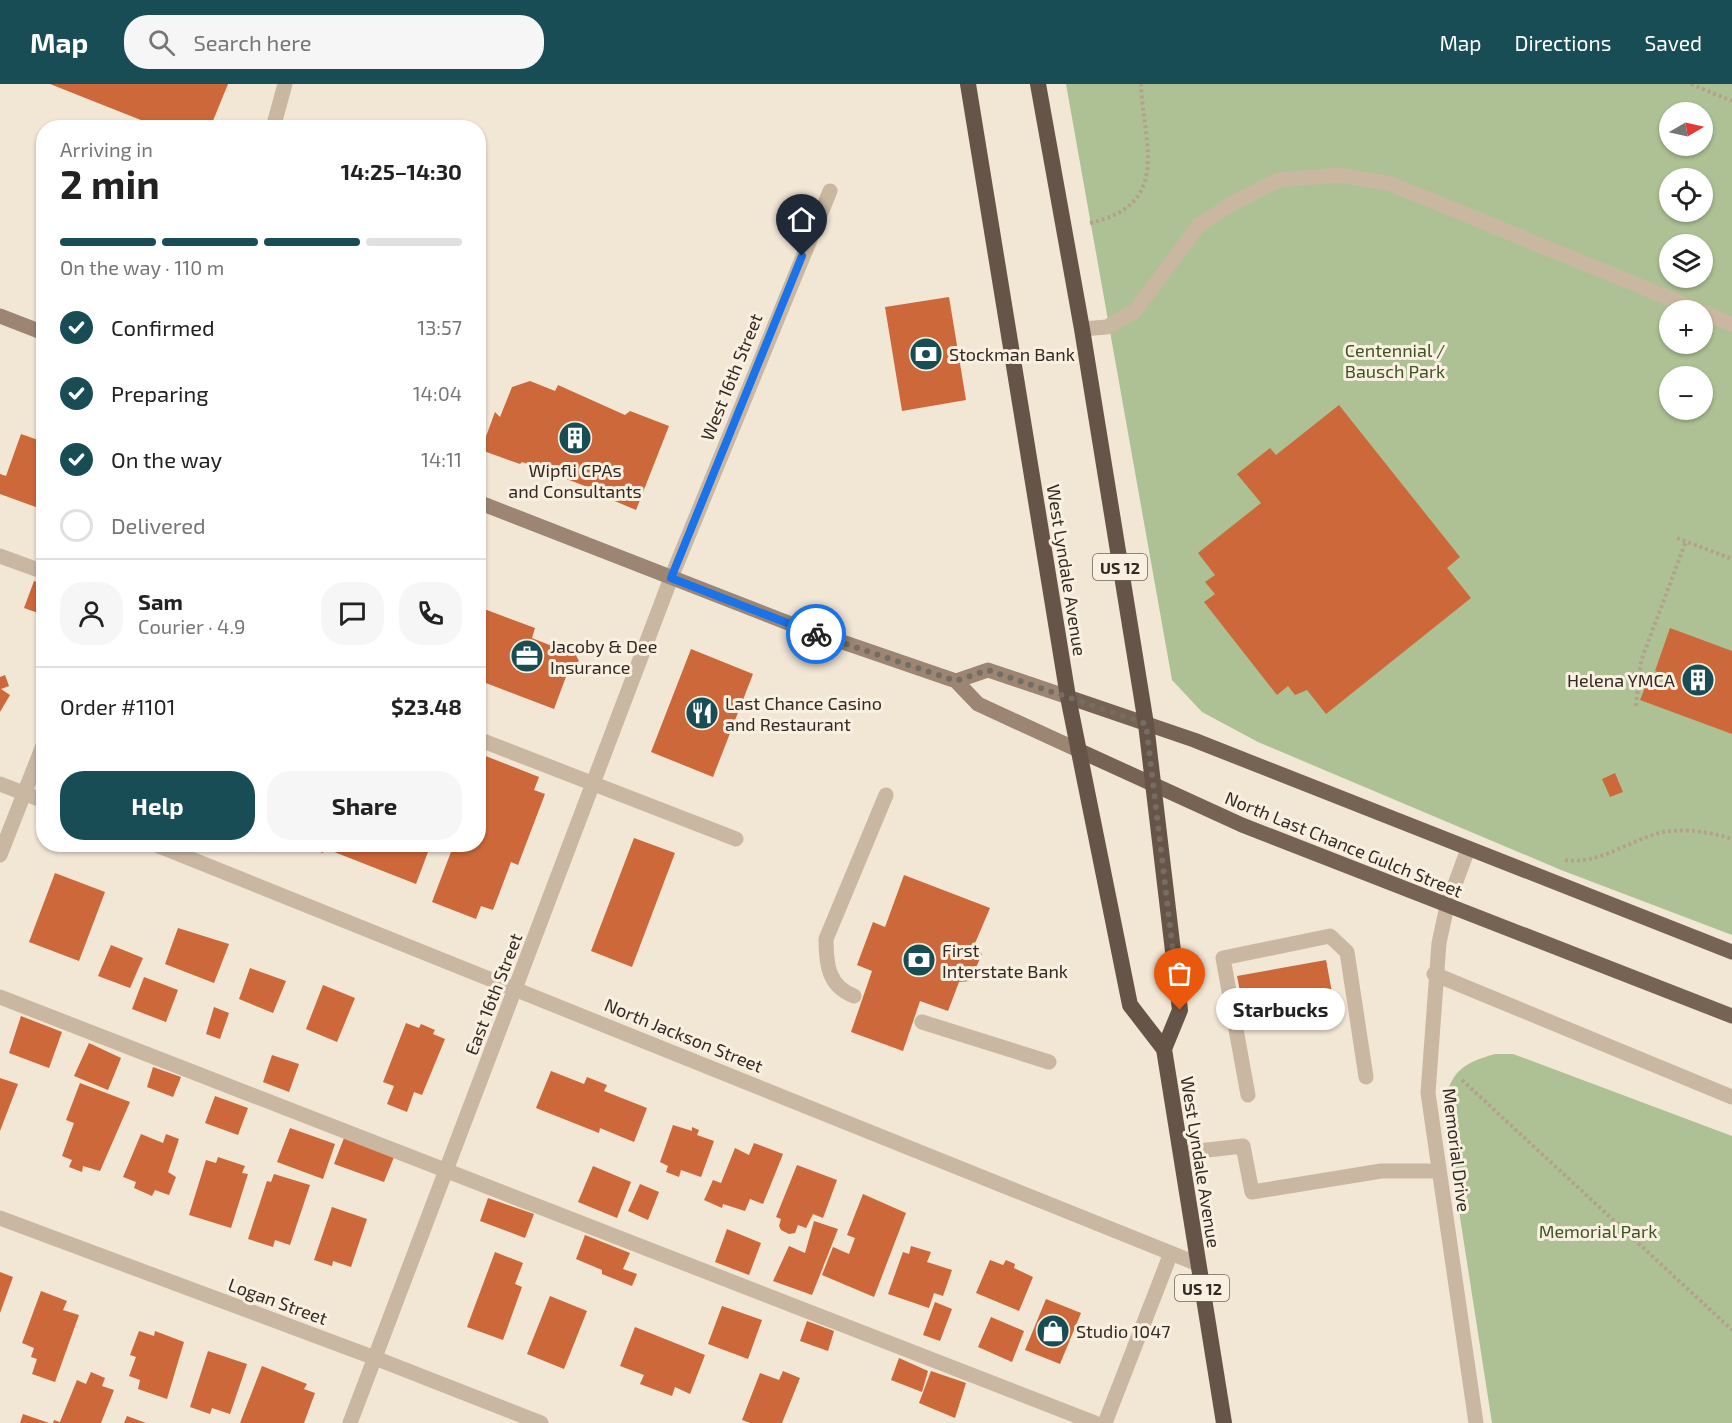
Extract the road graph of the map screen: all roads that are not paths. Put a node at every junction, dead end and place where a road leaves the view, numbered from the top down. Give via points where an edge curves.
1 (285, 84) edge
2 (968, 84) edge
3 (1038, 84) edge
4 (275, 120) edge
5 (830, 191) dead end
6 (1674, 300) edge
7 (0, 316) edge
8 (1713, 316) edge
9 (1732, 324) edge
10 (1082, 329) junction
11 (36, 330) edge
12 (486, 505) edge
13 (0, 556) edge
14 (36, 569) edge
15 (671, 578) junction
16 (956, 681) junction
17 (1068, 697) junction
18 (1146, 724) junction
19 (486, 742) edge
20 (1078, 750) junction
21 (36, 762) edge
22 (0, 784) edge
23 (594, 784) junction
24 (1154, 786) junction
25 (23, 793) junction
26 (886, 795) dead end
27 (36, 798) edge
28 (736, 839) dead end
29 (1468, 849) junction
30 (174, 852) edge
31 (0, 855) edge
32 (1447, 906) junction
33 (1732, 952) edge
34 (1434, 974) junction
35 (516, 989) junction
36 (854, 996) dead end
37 (0, 997) edge
38 (1732, 1016) edge
39 (922, 1022) dead end
40 (1164, 1049) junction
41 (1049, 1062) dead end
42 (1366, 1077) dead end
43 (1248, 1095) dead end
44 (1732, 1097) edge
45 (1180, 1153) junction
46 (447, 1171) junction
47 (1439, 1171) junction
48 (0, 1218) edge
49 (1171, 1253) junction
50 (1198, 1264) junction
51 (375, 1358) junction
52 (350, 1423) edge
53 (541, 1423) edge
54 (1095, 1423) edge
55 (1105, 1423) edge
56 (1224, 1423) edge
57 (1476, 1423) edge

1 - 4 street
2 - 17 highway, West Lyndale Avenue / US 12
3 - 10 highway, US 12
5 - 15 street, West 16th Street
6 - 10 street via 1391,184 1340,175 1278,180 1233,203 1199,225 1135,311 1107,327
7 - 11 main road
8 - 9 street
10 - 18 highway, US 12
12 - 15 main road, North Last Chance Gulch Street
13 - 14 street
15 - 16 main road, North Last Chance Gulch Street
15 - 23 street, East 16th Street
16 - 17 main road via 988,670
16 - 20 main road, North Last Chance Gulch Street via 978,704
17 - 18 main road
17 - 20 highway, West Lyndale Avenue / US 12
18 - 24 highway, US 12
18 - 29 main road
19 - 23 street
20 - 24 main road, North Last Chance Gulch Street
20 - 40 highway, West Lyndale Avenue / US 12 via 1130,1005
21 - 25 street
22 - 25 street
23 - 28 street
23 - 35 street, East 16th Street
24 - 32 main road, North Last Chance Gulch Street
24 - 40 highway, US 12 via 1180,1010
25 - 27 street
25 - 31 street
26 - 36 street via 826,939 826,964 834,982
29 - 32 street, Memorial Drive
29 - 33 main road
30 - 35 street, North Jackson Street
32 - 34 street, Memorial Drive
32 - 38 main road, North Last Chance Gulch Street
34 - 44 street
34 - 47 street, Memorial Drive via 1428,1093
35 - 46 street, East 16th Street
35 - 49 street, North Jackson Street
37 - 46 street
39 - 41 street
40 - 45 highway, West Lyndale Avenue / US 12
42 - 43 street via 1347,952 1330,936 1223,958
45 - 47 street via 1243,1146 1252,1192 1381,1171
45 - 50 highway, West Lyndale Avenue / US 12
46 - 51 street, East 16th Street
46 - 54 street
47 - 57 street, Memorial Drive
48 - 51 street, Logan Street
49 - 50 street, North Jackson Street
49 - 55 street
50 - 56 highway, West Lyndale Avenue / US 12
51 - 52 street, East 16th Street
51 - 53 street, Logan Street

